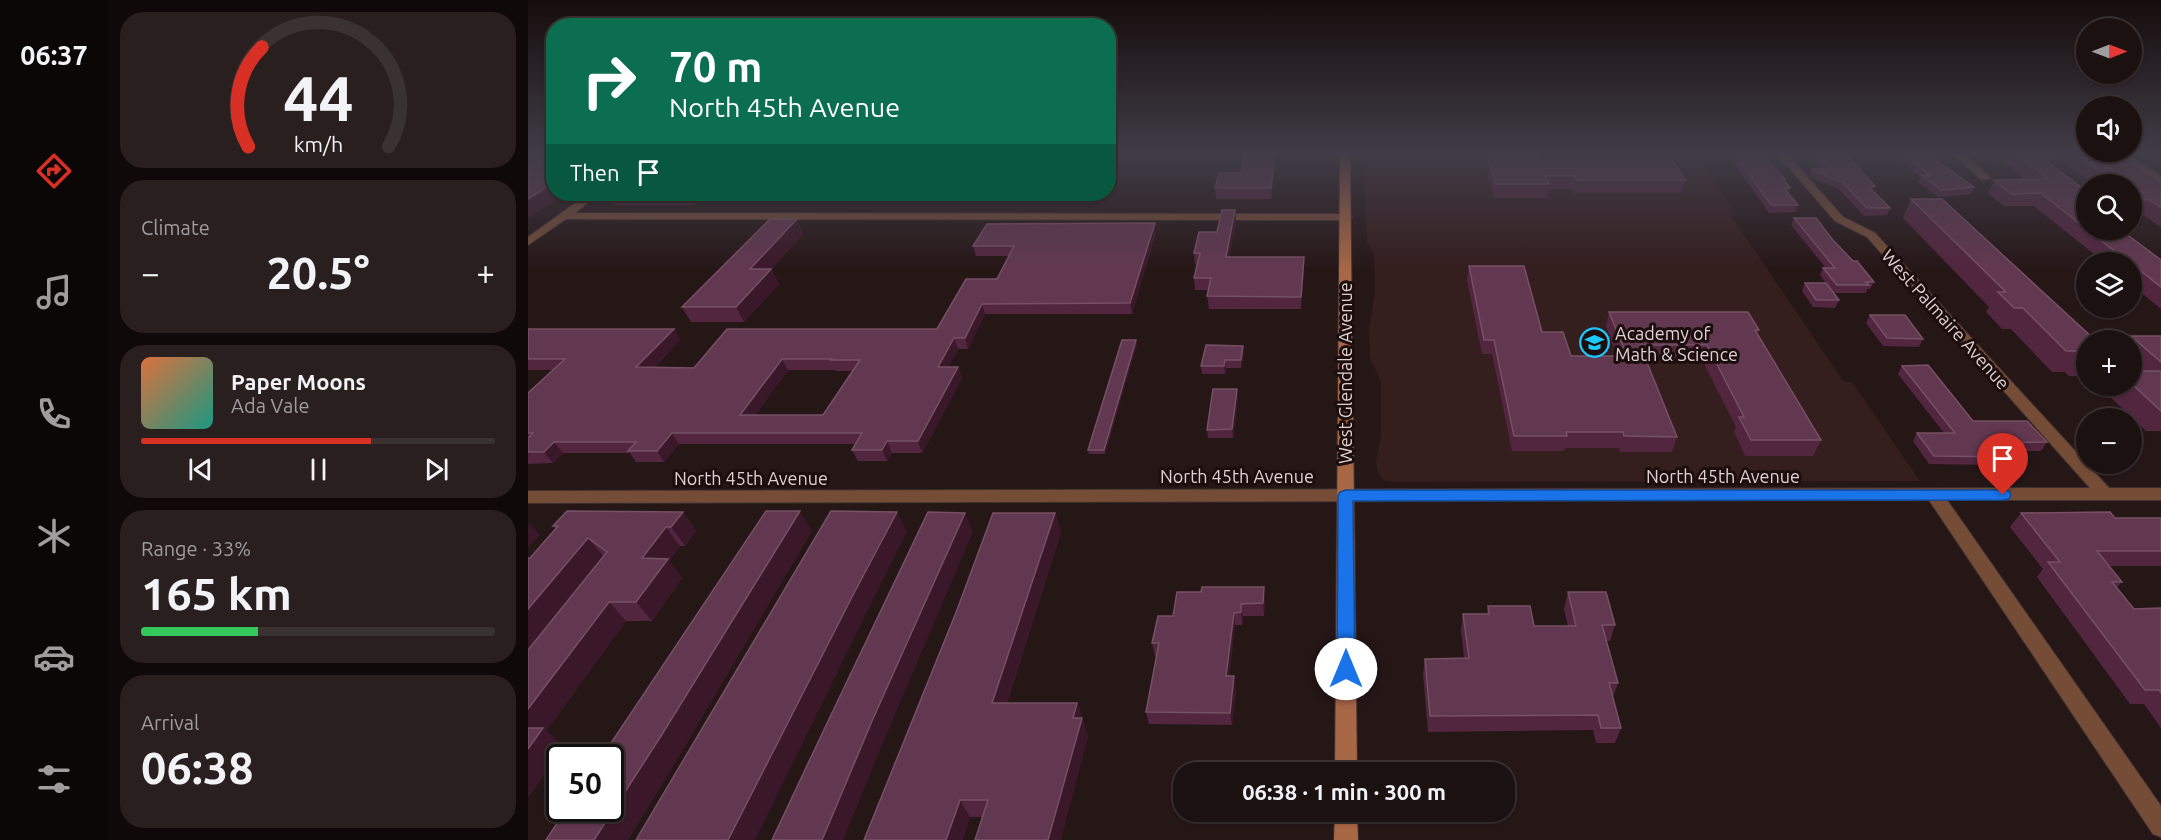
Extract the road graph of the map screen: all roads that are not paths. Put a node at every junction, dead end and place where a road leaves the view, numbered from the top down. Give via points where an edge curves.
1 (1346, 192) edge
2 (1815, 192) edge
3 (584, 201) edge
4 (563, 216) junction
5 (1346, 217) junction
6 (528, 242) edge
7 (2105, 494) junction
8 (2161, 494) edge
9 (1346, 496) junction
10 (1935, 496) junction
11 (528, 497) edge
12 (1346, 762) edge
13 (1346, 822) edge
14 (2161, 826) edge
15 (1346, 840) edge

1 - 5 main road, West Glendale Avenue
2 - 7 street, West Palmaire Avenue via 1839,219 1871,235
3 - 4 street
4 - 5 street
4 - 6 street
5 - 9 main road, West Glendale Avenue
7 - 8 street, North 45th Avenue
7 - 10 street, North 45th Avenue
9 - 10 street, North 45th Avenue
9 - 11 street, North 45th Avenue
9 - 12 main road, West Glendale Avenue
10 - 14 street
13 - 15 main road

